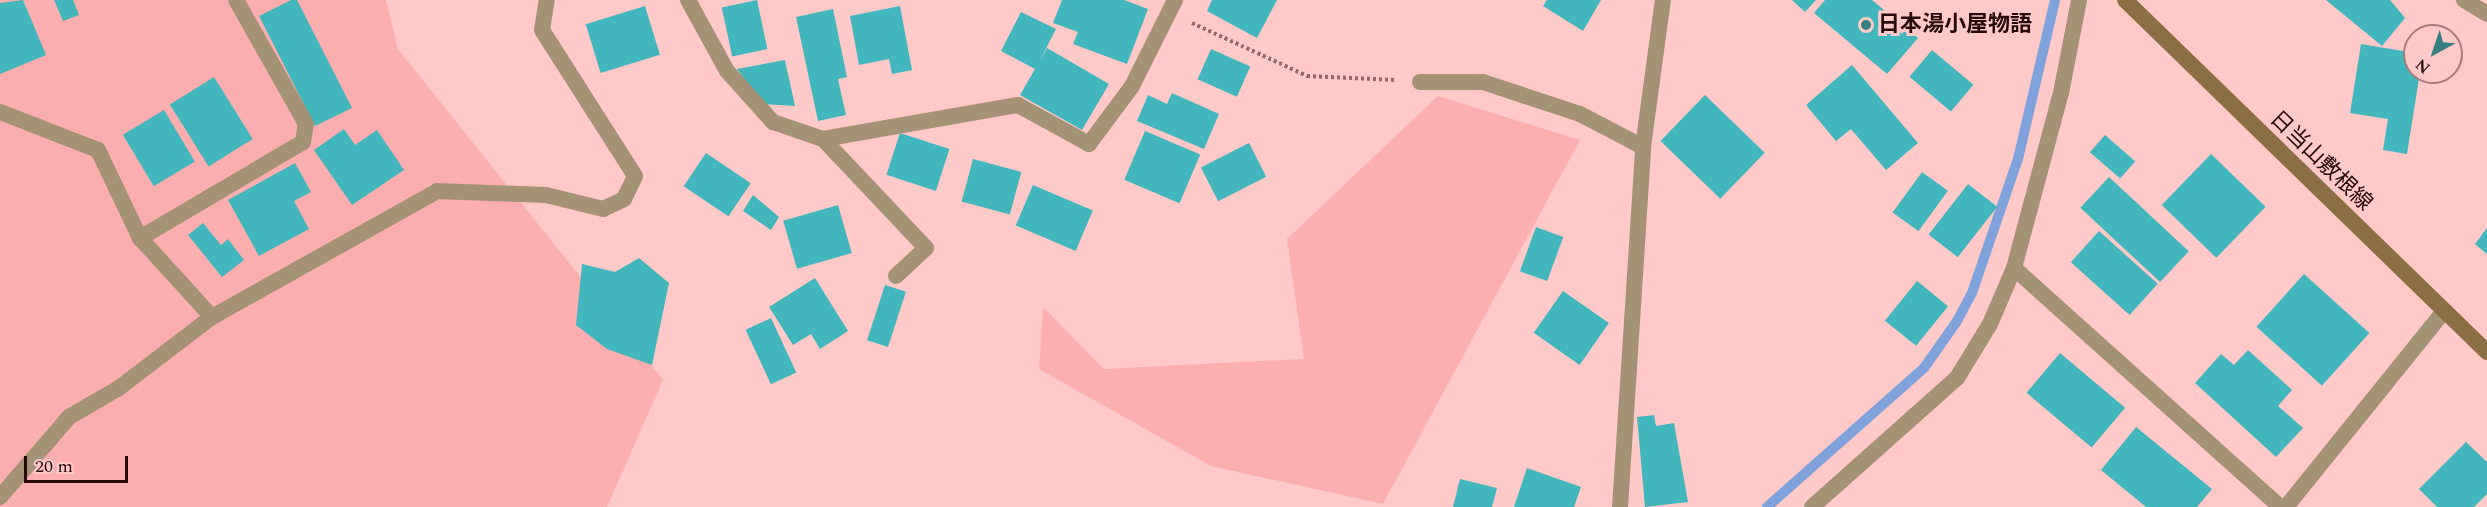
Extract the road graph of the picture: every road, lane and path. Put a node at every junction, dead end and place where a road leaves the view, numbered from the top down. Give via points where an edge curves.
1 (236, 0) edge
2 (547, 0) edge
3 (688, 0) edge
4 (1663, 0) edge
5 (2079, 0) edge
6 (2125, 0) edge
7 (2464, 0) edge
8 (1172, 6) edge
9 (2487, 14) edge
10 (1420, 82) joint
11 (0, 112) edge
12 (823, 139) junction
13 (1642, 147) junction
14 (140, 238) junction
15 (2014, 268) junction
16 (896, 276) dead end
17 (2444, 311) junction
18 (212, 317) junction
19 (2487, 352) edge
20 (0, 497) edge
21 (1620, 507) edge
22 (1812, 507) edge
23 (2280, 507) edge
24 (2286, 507) edge

1 - 14 street via 306,124 303,142
2 - 18 street via 542,30 635,176 624,199 603,209 546,195 437,191
3 - 12 street via 727,71 773,122
4 - 13 street
5 - 15 street via 2061,93
6 - 17 main road, 日当山敷根線
7 - 9 street
8 - 10 path via 1307,76
8 - 12 street via 1132,86 1089,144 1018,105
10 - 13 street via 1483,82 1580,114
11 - 14 street via 98,150
12 - 16 street via 926,248
13 - 21 street
14 - 18 street
15 - 22 street via 1990,324 1957,378
15 - 23 street
17 - 19 main road, 日当山敷根線
17 - 24 street
18 - 20 street via 119,388 69,417

